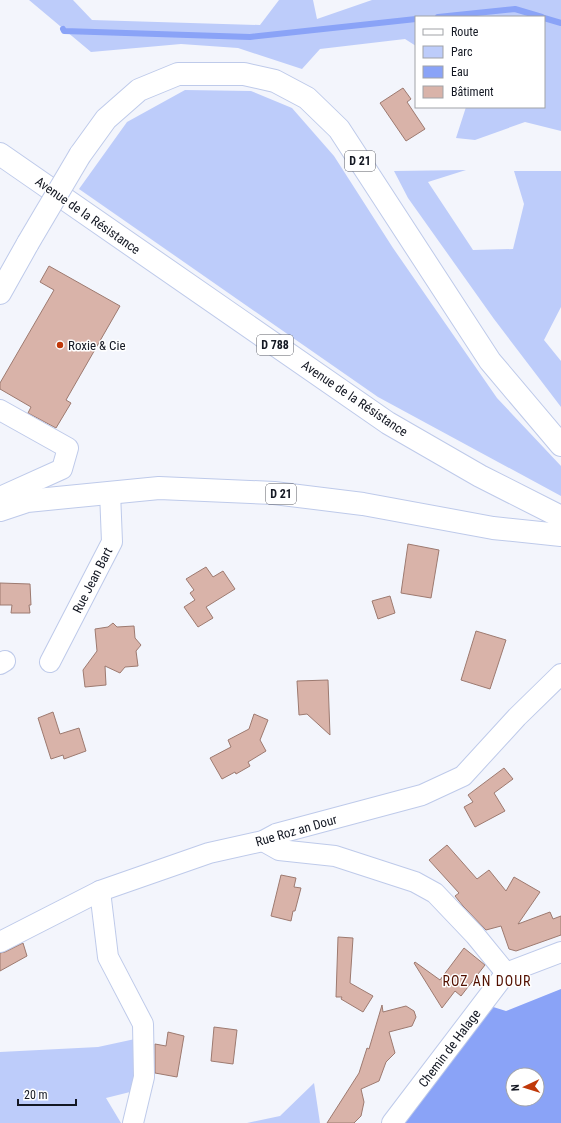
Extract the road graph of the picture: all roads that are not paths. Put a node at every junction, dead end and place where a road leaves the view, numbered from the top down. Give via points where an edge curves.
1 (0, 154) edge
2 (0, 293) edge
3 (0, 410) edge
4 (561, 445) edge
5 (110, 492) junction
6 (0, 497) edge
7 (0, 510) edge
8 (561, 517) edge
9 (561, 534) edge
10 (50, 662) dead end
11 (561, 674) edge
12 (263, 841) junction
13 (100, 891) junction
14 (0, 942) edge
15 (561, 952) edge
16 (506, 973) junction
17 (132, 1123) edge
18 (392, 1123) edge

1 - 8 main road, Avenue de la Résistance / D 788 via 388,423 480,476
2 - 4 main road, D 21, bridge via 80,155 106,119 139,90 178,74 244,74 275,81 307,98 339,129 490,361
3 - 6 street via 68,448 62,469
5 - 7 main road, D 21 via 27,501
5 - 9 main road, D 21 via 159,488 274,493 363,504 493,528
5 - 10 street, Rue Jean Bart via 112,542
11 - 12 street, Rue Roz an Dour via 463,776 422,795 276,834
12 - 13 street, Rue Roz an Dour via 209,853
12 - 16 street via 279,850 335,856 415,882 435,893 475,935
13 - 14 street, Rue Roz an Dour
13 - 17 street via 108,957 143,1024 144,1077
15 - 16 street
16 - 18 street, Chemin de Halage

